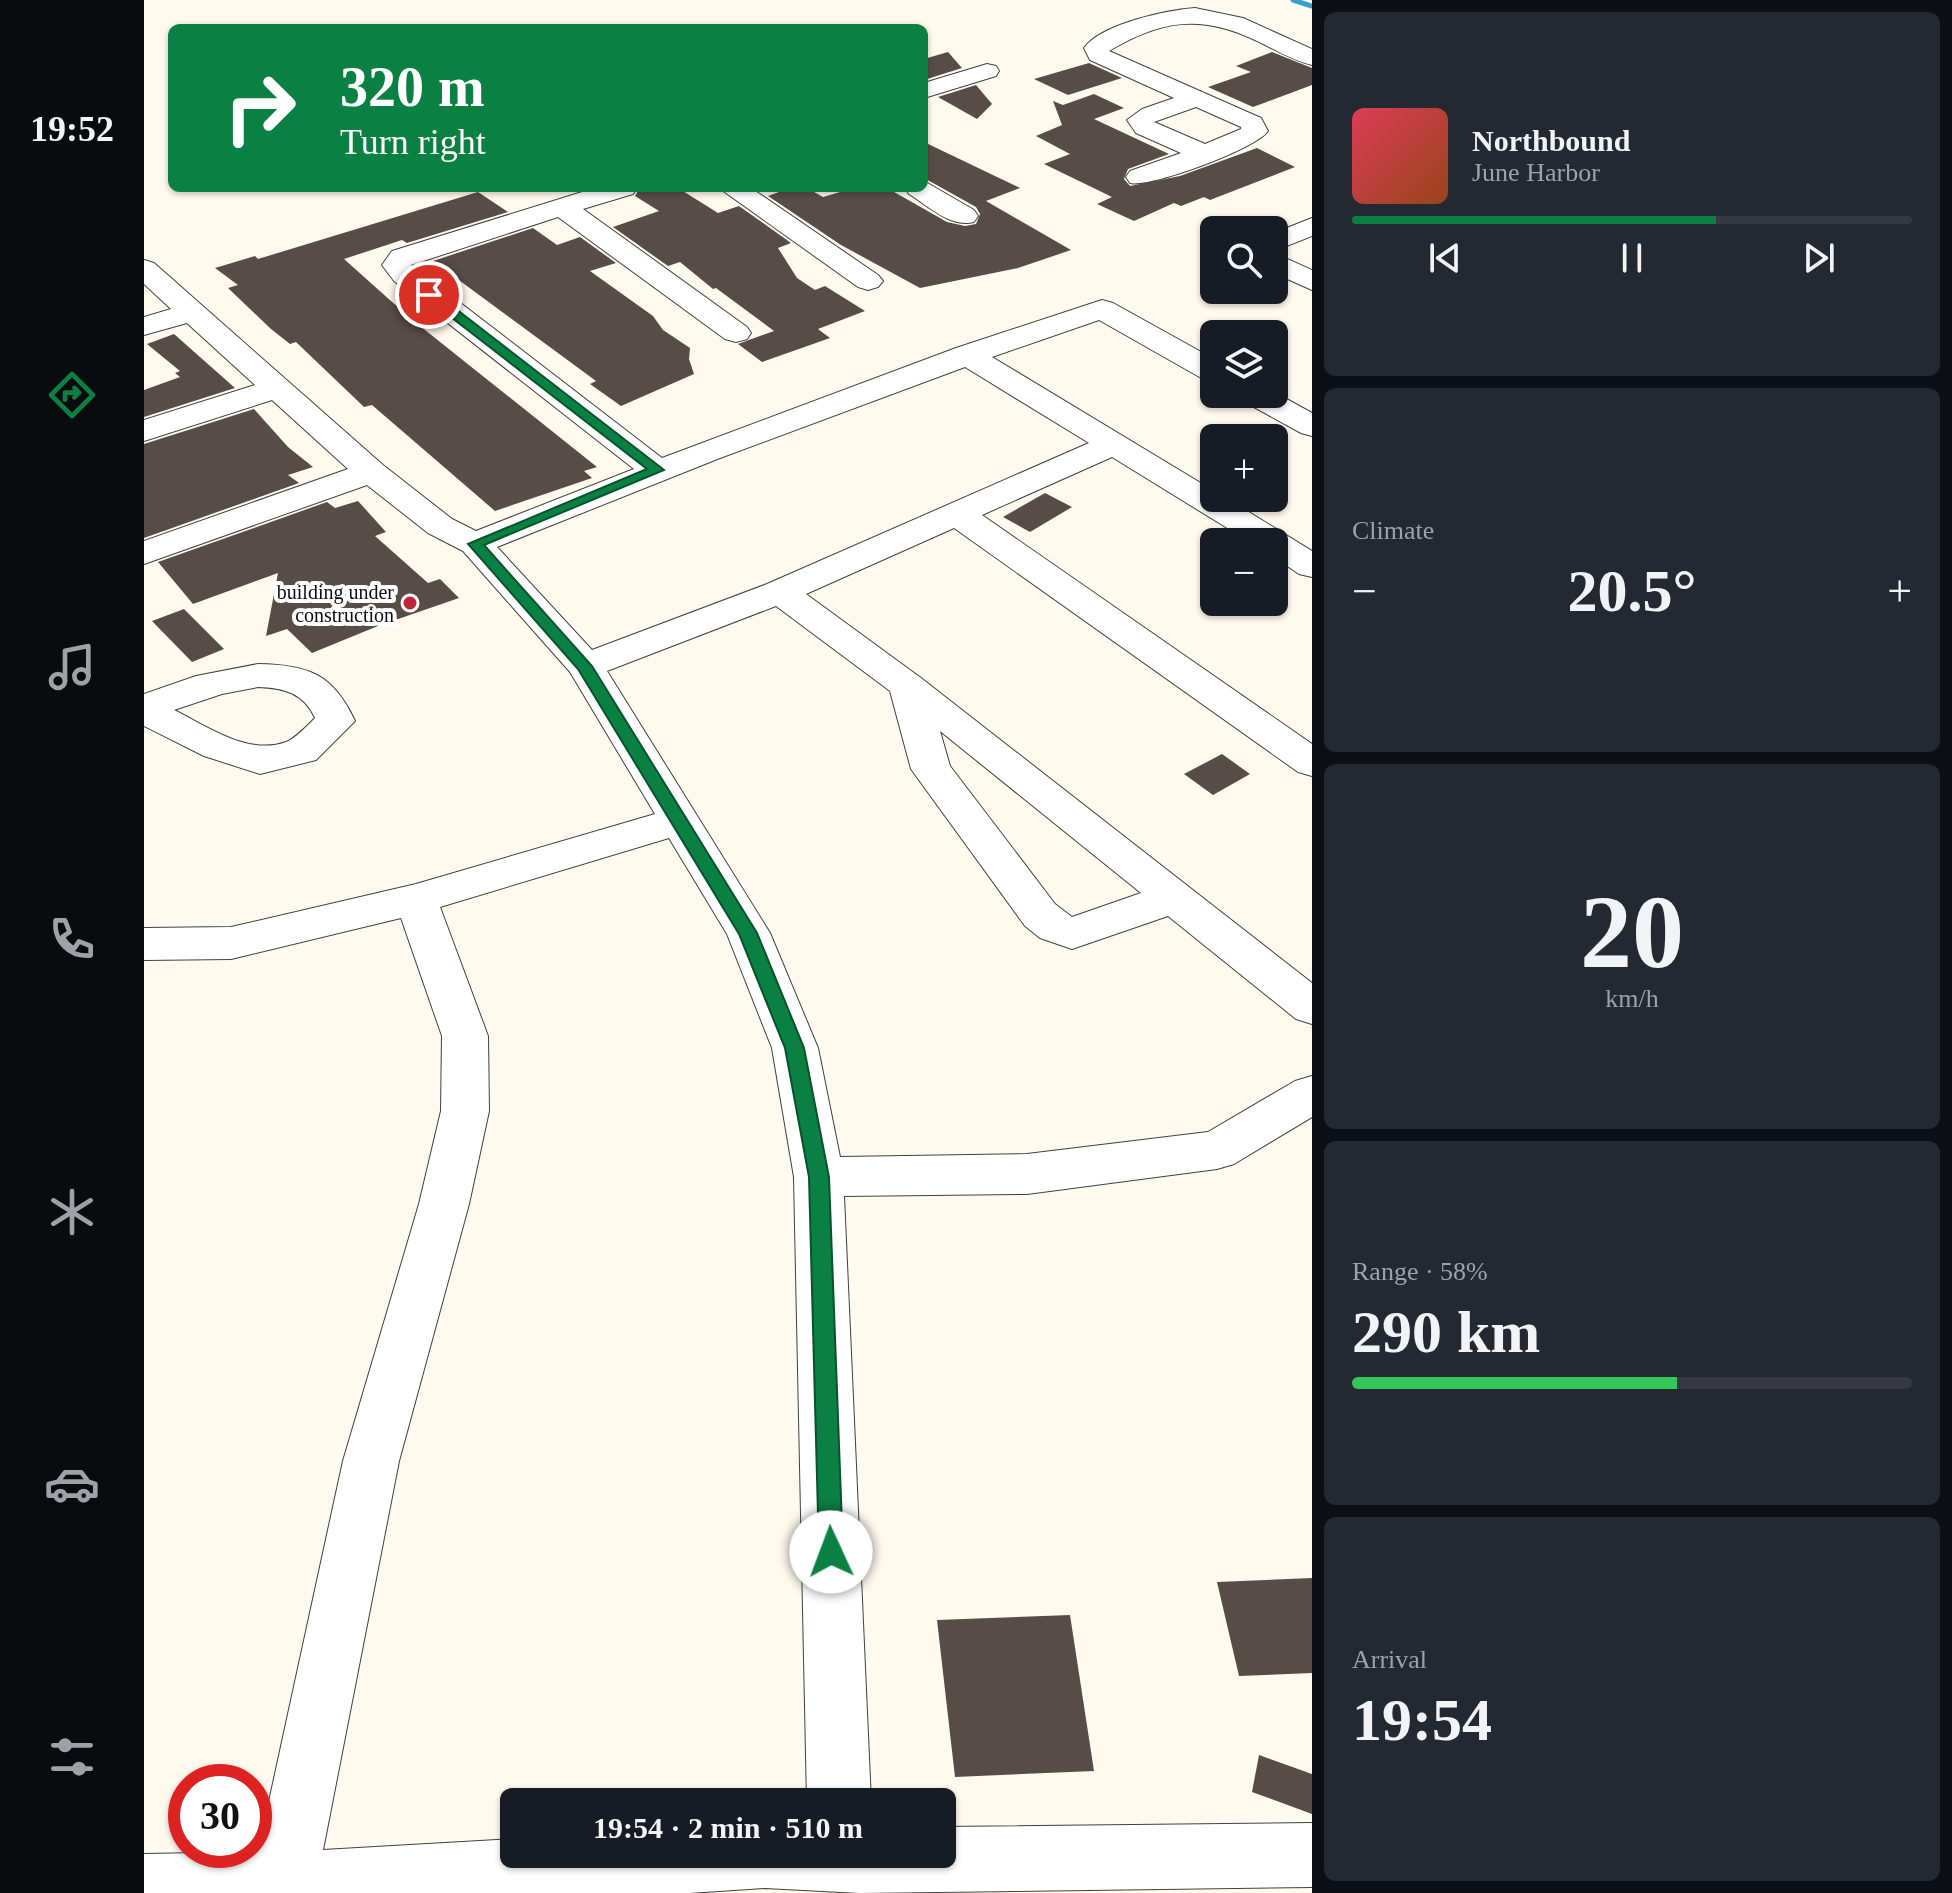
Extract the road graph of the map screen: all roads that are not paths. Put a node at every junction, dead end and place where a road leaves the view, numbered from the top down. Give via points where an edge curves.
1 (1312, 58) edge
2 (987, 71) dead end
3 (928, 90) edge
4 (1196, 99) junction
5 (1206, 154) junction
6 (1139, 177) dead end
7 (610, 192) edge
8 (739, 192) edge
9 (925, 192) edge
10 (562, 207) junction
11 (964, 216) dead end
12 (1312, 226) edge
13 (1288, 237) edge
14 (144, 269) edge
15 (1288, 269) edge
16 (868, 281) dead end
17 (1312, 281) edge
18 (193, 312) junction
19 (144, 326) edge
20 (736, 333) dead end
21 (967, 355) junction
22 (1200, 364) edge
23 (275, 389) junction
24 (1279, 408) edge
25 (1312, 426) edge
26 (144, 431) edge
27 (1116, 443) junction
28 (657, 470) junction
29 (371, 472) junction
30 (956, 513) junction
31 (1252, 528) edge
32 (475, 544) junction
33 (1288, 551) edge
34 (144, 553) edge
35 (1312, 566) edge
36 (780, 592) junction
37 (585, 666) junction
38 (908, 686) junction
39 (1312, 763) edge
40 (679, 821) junction
41 (1173, 898) junction
42 (416, 899) junction
43 (144, 944) edge
44 (1312, 1007) edge
45 (1312, 1094) edge
46 (819, 1177) junction
47 (838, 1788) edge
48 (956, 1843) edge
49 (1312, 1855) edge
50 (609, 1868) edge
51 (284, 1881) junction
52 (144, 1887) edge
53 (349, 1888) edge

1 - 4 street via 1232,24 1187,15 1143,26 1096,48 1098,55
2 - 3 street
4 - 5 street via 1252,123 1255,131
4 - 5 street via 1140,120 1145,128
5 - 6 street
7 - 10 street
8 - 16 street
9 - 11 street
10 - 20 street
10 - 28 street via 402,257 396,265
12 - 13 street
14 - 18 street
15 - 17 street
18 - 19 street
18 - 23 street
21 - 22 street via 1102,309
21 - 27 street
21 - 28 street
23 - 26 street
23 - 29 street
24 - 25 street
27 - 30 street
27 - 31 street
28 - 32 street
29 - 32 street via 440,526
29 - 34 street
30 - 36 street
30 - 39 street
32 - 37 street
33 - 35 street
36 - 37 street
36 - 38 street
37 - 40 street
38 - 41 street
38 - 41 street via 931,769 1047,921 1072,933
40 - 42 street
40 - 46 street via 748,933 795,1048
41 - 44 street
42 - 43 street via 231,943
42 - 51 street via 465,1036 465,1111 371,1461
45 - 46 street via 1217,1150 1027,1174
46 - 47 street
48 - 49 street
50 - 53 street
51 - 52 street
51 - 53 street

